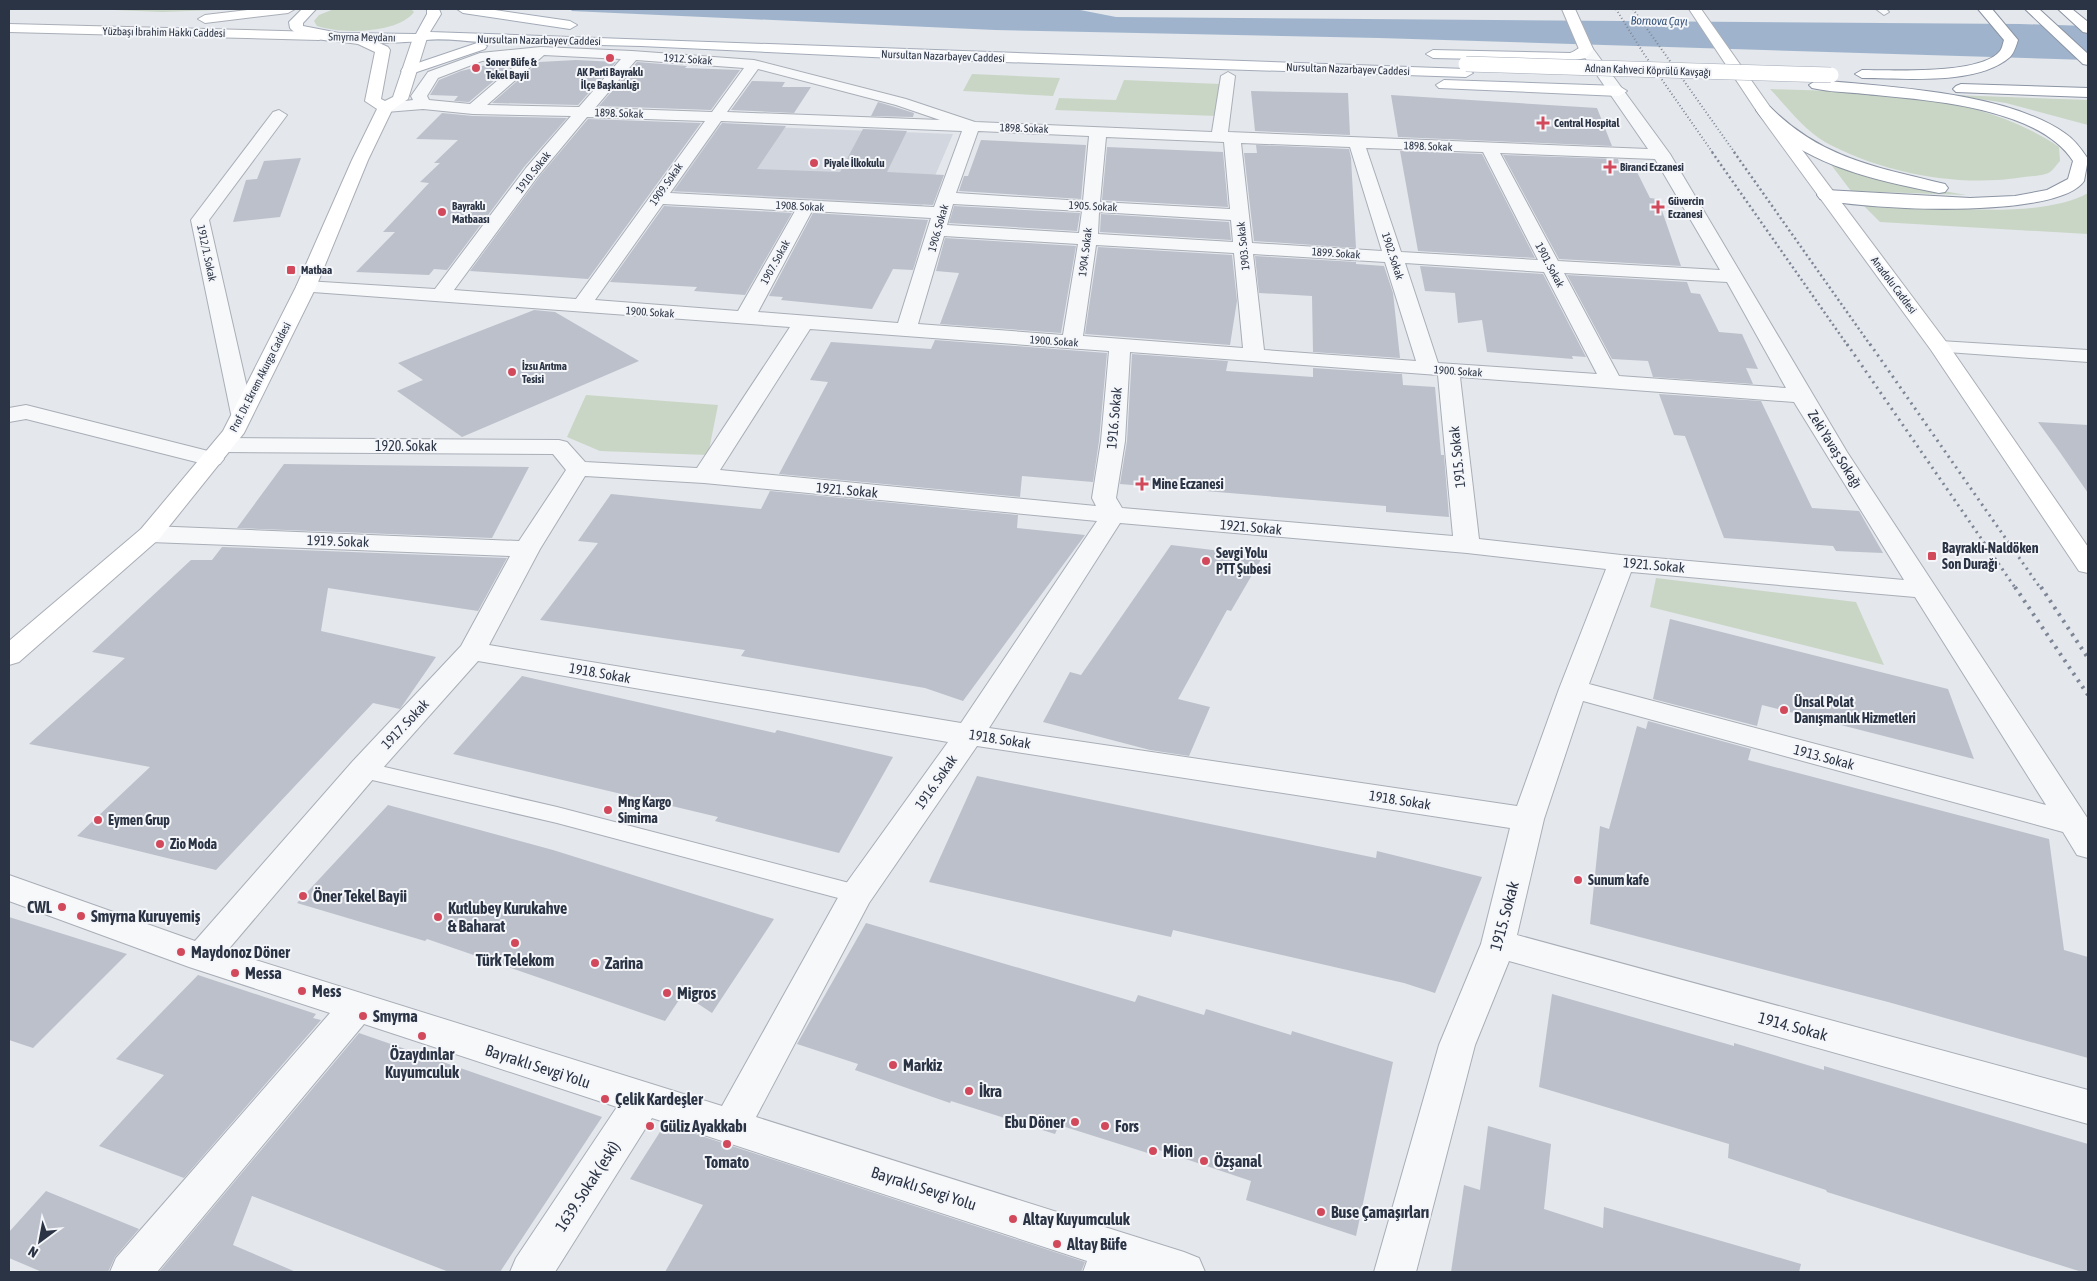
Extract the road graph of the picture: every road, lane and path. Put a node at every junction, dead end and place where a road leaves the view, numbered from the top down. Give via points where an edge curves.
1 (288, 9) edge
2 (308, 9) edge
3 (433, 9) edge
4 (463, 9) edge
5 (1695, 9) edge
6 (1986, 9) edge
7 (2031, 9) edge
8 (2064, 9) edge
9 (1568, 10) edge
10 (14, 14) dead end
11 (2084, 24) edge
12 (9, 28) edge
13 (40, 30) junction
14 (9, 32) edge
15 (326, 36) junction
16 (420, 37) junction
17 (526, 39) junction
18 (1084, 46) dead end
19 (1015, 47) junction
20 (1586, 49) junction
21 (541, 51) junction
22 (1421, 53) dead end
23 (632, 55) junction
24 (914, 56) junction
25 (2088, 61) edge
26 (754, 64) junction
27 (1466, 68) junction
28 (408, 71) junction
29 (1831, 75) junction
30 (1228, 76) junction
31 (1817, 84) junction
32 (2088, 84) edge
33 (1619, 91) junction
34 (2088, 93) edge
35 (423, 104) junction
36 (1973, 104) junction
37 (386, 107) junction
38 (473, 109) junction
39 (1764, 110) junction
40 (583, 112) junction
41 (279, 115) dead end
42 (714, 117) junction
43 (972, 126) junction
44 (1098, 131) junction
45 (2080, 132) dead end
46 (1226, 136) junction
47 (1357, 144) junction
48 (1489, 148) junction
49 (1662, 154) junction
50 (2077, 185) junction
51 (1826, 195) junction
52 (657, 198) junction
53 (806, 206) junction
54 (1090, 206) junction
55 (942, 214) junction
56 (1240, 215) junction
57 (1088, 239) junction
58 (1243, 247) junction
59 (1394, 257) junction
60 (1552, 267) junction
61 (1734, 277) junction
62 (306, 287) junction
63 (440, 295) junction
64 (581, 306) junction
65 (744, 319) junction
66 (803, 323) junction
67 (906, 331) junction
68 (1072, 343) junction
69 (1120, 347) junction
70 (1940, 347) junction
71 (1254, 356) junction
72 (2088, 356) edge
73 (1438, 369) junction
74 (1612, 383) junction
75 (1802, 396) junction
76 (242, 414) junction
77 (9, 415) edge
78 (218, 452) junction
79 (578, 469) junction
80 (704, 476) junction
81 (1113, 515) junction
82 (150, 534) junction
83 (1467, 545) junction
84 (527, 549) junction
85 (1621, 562) junction
86 (2088, 565) edge
87 (1924, 590) junction
88 (472, 651) junction
89 (9, 656) edge
90 (1572, 689) junction
91 (969, 735) junction
92 (364, 770) junction
93 (1528, 819) junction
94 (2081, 835) edge
95 (9, 888) edge
96 (857, 894) junction
97 (1498, 944) junction
98 (201, 957) junction
99 (357, 1007) junction
100 (643, 1100) junction
101 (2088, 1107) edge
102 (731, 1126) junction
103 (1108, 1260) edge
104 (131, 1272) edge
105 (531, 1272) edge
106 (1184, 1272) edge
107 (1395, 1272) edge

1 - 10 main road, Yüzbaşı İbrahim Hakkı Caddesi via 208,19 128,20
2 - 15 main road, Smyrna Meydanı via 296,22 297,28
3 - 16 main road via 434,14
4 - 19 main road, Nursultan Nazarbayev Caddesi via 605,28
5 - 39 main road, Anadolu Caddesi
6 - 29 main road via 2011,40 2007,55 2000,61 1952,72
7 - 25 main road
8 - 11 main road
9 - 20 main road
12 - 13 main road, Yüzbaşı İbrahim Hakkı Caddesi
13 - 14 main road
13 - 15 main road, Yüzbaşı İbrahim Hakkı Caddesi
15 - 16 main road, Smyrna Meydanı
15 - 37 main road via 361,40 383,50 373,102
16 - 17 main road, Nursultan Nazarbayev Caddesi
16 - 28 main road, Prof. Dr. Ekrem Akurga Caddesi
17 - 24 main road, Nursultan Nazarbayev Caddesi
17 - 28 main road via 474,48
18 - 19 main road
19 - 27 main road, Nursultan Nazarbayev Caddesi
20 - 22 main road via 1581,55 1570,57
20 - 33 street, Zeki Yavaş Sokağı
21 - 23 street, 1912. Sokak
21 - 35 street, 1912. Sokak via 480,57 440,71 433,75 419,96
21 - 38 street
23 - 26 street, 1912. Sokak
23 - 40 street, 1910. Sokak
24 - 27 main road, Nursultan Nazarbayev Caddesi
24 - 30 main road via 988,64
26 - 42 street, 1909. Sokak
26 - 43 street, 1912. Sokak via 901,102
27 - 29 main road, Adnan Kahveci Köprülü Kavşağı, bridge
27 - 31 main road, Adnan Kahveci Köprülü Kavşağı
28 - 37 main road, Prof. Dr. Ekrem Akurga Caddesi via 400,99
29 - 32 main road
30 - 33 main road
30 - 46 street, 1903. Sokak
31 - 34 main road
31 - 36 main road via 1884,90
33 - 49 street, Zeki Yavaş Sokağı
35 - 37 street, 1898. Sokak
35 - 38 street, 1898. Sokak
36 - 45 main road
36 - 50 main road via 2044,128 2066,141 2083,165 2085,173
37 - 62 main road, Prof. Dr. Ekrem Akurga Caddesi
38 - 40 street, 1898. Sokak
39 - 50 main road via 1793,136 1821,152 1878,175 1949,190 1990,193 2025,193
39 - 51 main road, Anadolu Caddesi
40 - 42 street, 1898. Sokak
40 - 63 street, 1910. Sokak via 532,172
41 - 76 street, 1912/1. Sokak via 200,220
42 - 43 street, 1898. Sokak
42 - 52 street, 1909. Sokak
43 - 44 street, 1898. Sokak
43 - 55 street, 1906. Sokak
44 - 46 street, 1898. Sokak
44 - 54 street, 1904. Sokak
46 - 47 street, 1898. Sokak
46 - 56 street, 1903. Sokak
47 - 48 street, 1898. Sokak
47 - 59 street, 1902. Sokak
48 - 49 street, 1898. Sokak
48 - 60 street, 1901. Sokak
49 - 61 street, Zeki Yavaş Sokağı
50 - 51 main road via 2035,199 1982,204
51 - 70 main road, Anadolu Caddesi
52 - 53 street, 1908. Sokak
52 - 64 street, 1909. Sokak
53 - 55 street, 1908. Sokak
53 - 65 street, 1907. Sokak
54 - 55 street, 1905. Sokak
54 - 56 street, 1905. Sokak
54 - 57 street, 1904. Sokak
55 - 57 street, 1899. Sokak
55 - 67 street, 1906. Sokak
56 - 58 street, 1903. Sokak
57 - 58 street, 1899. Sokak
57 - 68 street, 1904. Sokak
58 - 59 street, 1899. Sokak
58 - 71 street, 1903. Sokak
59 - 60 street, 1899. Sokak
59 - 73 street, 1902. Sokak
60 - 61 street, 1899. Sokak
60 - 74 street, 1901. Sokak
61 - 75 street, Zeki Yavaş Sokağı
62 - 63 street, 1900. Sokak
62 - 76 main road, Prof. Dr. Ekrem Akurga Caddesi
63 - 64 street, 1900. Sokak
64 - 65 street, 1900. Sokak
65 - 66 street, 1900. Sokak
66 - 67 street, 1900. Sokak
66 - 80 street
67 - 68 street, 1900. Sokak
68 - 69 street, 1900. Sokak
69 - 71 street, 1900. Sokak
69 - 81 street, 1916. Sokak via 1113,441 1104,498
70 - 72 street
70 - 86 main road, Anadolu Caddesi
71 - 73 street, 1900. Sokak
73 - 74 street, 1900. Sokak
73 - 83 street, 1915. Sokak
74 - 75 street, 1900. Sokak
75 - 87 street, Zeki Yavaş Sokağı
76 - 78 main road, Prof. Dr. Ekrem Akurga Caddesi via 234,433
77 - 78 street, 1920. Sokak via 26,412
78 - 79 street, 1920. Sokak via 559,447
78 - 82 main road, Prof. Dr. Ekrem Akurga Caddesi
79 - 80 street, 1921. Sokak
79 - 84 street, 1917. Sokak
80 - 81 street, 1921. Sokak
81 - 83 street, 1921. Sokak
81 - 91 street, 1916. Sokak
82 - 84 street, 1919. Sokak
82 - 89 main road, Prof. Dr. Ekrem Akurga Caddesi
83 - 85 street, 1921. Sokak
84 - 88 street, 1917. Sokak
85 - 87 street, 1921. Sokak
85 - 90 street, 1915. Sokak
87 - 94 street, Zeki Yavaş Sokağı
88 - 91 street, 1918. Sokak
88 - 92 street, 1917. Sokak
90 - 93 street, 1915. Sokak
90 - 94 street, 1913. Sokak
91 - 93 street, 1918. Sokak
91 - 96 street, 1916. Sokak
92 - 96 lane via 557,815
92 - 98 street, 1917. Sokak
93 - 97 street, 1915. Sokak
95 - 98 street, Bayraklı Sevgi Yolu
96 - 102 street, 1916. Sokak
97 - 101 street, 1914. Sokak
97 - 107 street, 1915. Sokak via 1457,1045
98 - 99 street, Bayraklı Sevgi Yolu
99 - 100 street, Bayraklı Sevgi Yolu
99 - 104 street
100 - 102 street, Bayraklı Sevgi Yolu
100 - 105 street, 1639. Sokak (eski)
102 - 103 street, Bayraklı Sevgi Yolu
103 - 106 street, Bayraklı Sevgi Yolu

